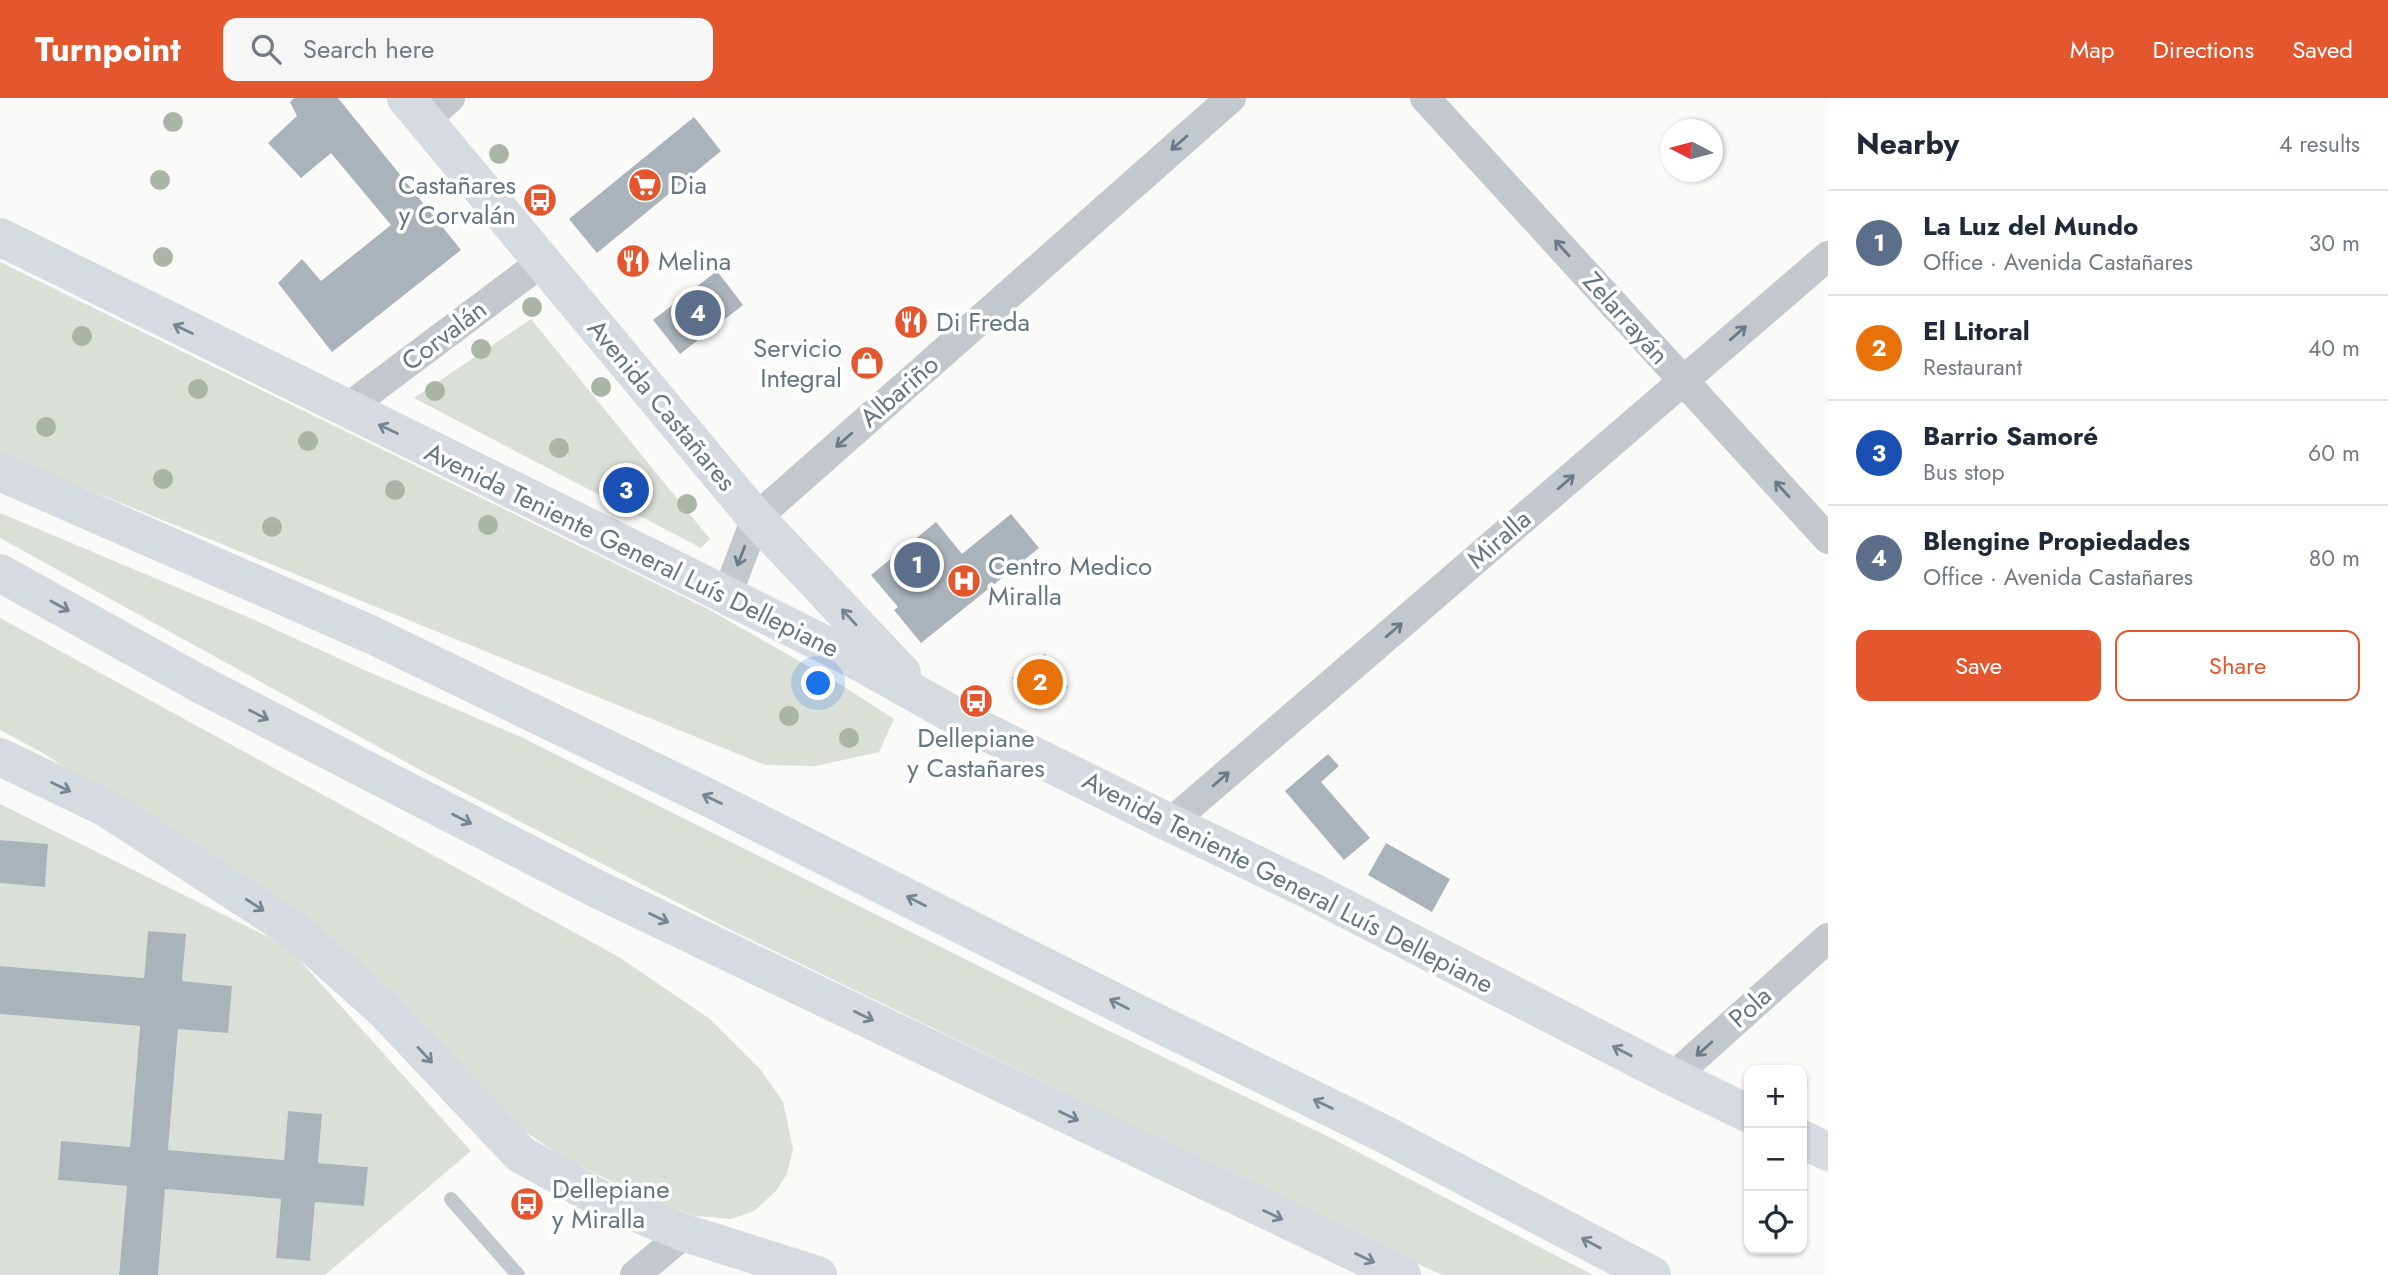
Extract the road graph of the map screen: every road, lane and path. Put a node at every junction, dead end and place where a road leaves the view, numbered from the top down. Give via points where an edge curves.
1 (1231, 98) edge
2 (1425, 98) edge
3 (427, 105) edge
4 (0, 237) edge
5 (1828, 256) edge
6 (542, 261) junction
7 (1683, 381) junction
8 (346, 409) junction
9 (0, 472) edge
10 (756, 518) junction
11 (1828, 539) edge
12 (0, 573) edge
13 (727, 595) junction
14 (930, 703) junction
15 (0, 757) edge
16 (1170, 823) junction
17 (1828, 938) edge
18 (1673, 1077) junction
19 (1744, 1112) edge
20 (1807, 1142) edge
21 (1828, 1152) edge
22 (451, 1199) dead end
23 (685, 1233) junction
24 (801, 1269) edge
25 (518, 1275) edge
26 (635, 1275) edge
27 (1402, 1275) edge
28 (1652, 1275) edge

1 -> 10 street, Albariño
7 -> 2 street, Zelarrayán
3 - 6 main road, Avenida Castañares
8 -> 4 main road, Avenida Teniente General Luís Dellepiane
7 -> 5 street, Miralla
6 - 8 street, Corvalán
6 - 10 main road, Avenida Castañares
11 -> 7 street, Zelarrayán
16 -> 7 street, Miralla
13 -> 8 main road, Avenida Teniente General Luís Dellepiane
28 -> 9 main road via 1384,1134 723,805 372,635
10 -> 13 street, Albariño
14 -> 10 main road, Avenida Castañares
12 -> 27 main road via 198,683 597,889
13 - 14 main road, Avenida Teniente General Luís Dellepiane
14 - 16 main road, Avenida Teniente General Luís Dellepiane
15 -> 23 main road via 106,808 297,932 384,1010 520,1154 599,1198
18 -> 16 main road, Avenida Teniente General Luís Dellepiane via 1313,891
17 -> 18 street, Pola
18 - 19 main road, Avenida Teniente General Luís Dellepiane
20 - 21 main road
22 - 25 lane
23 - 24 main road
23 - 26 street

